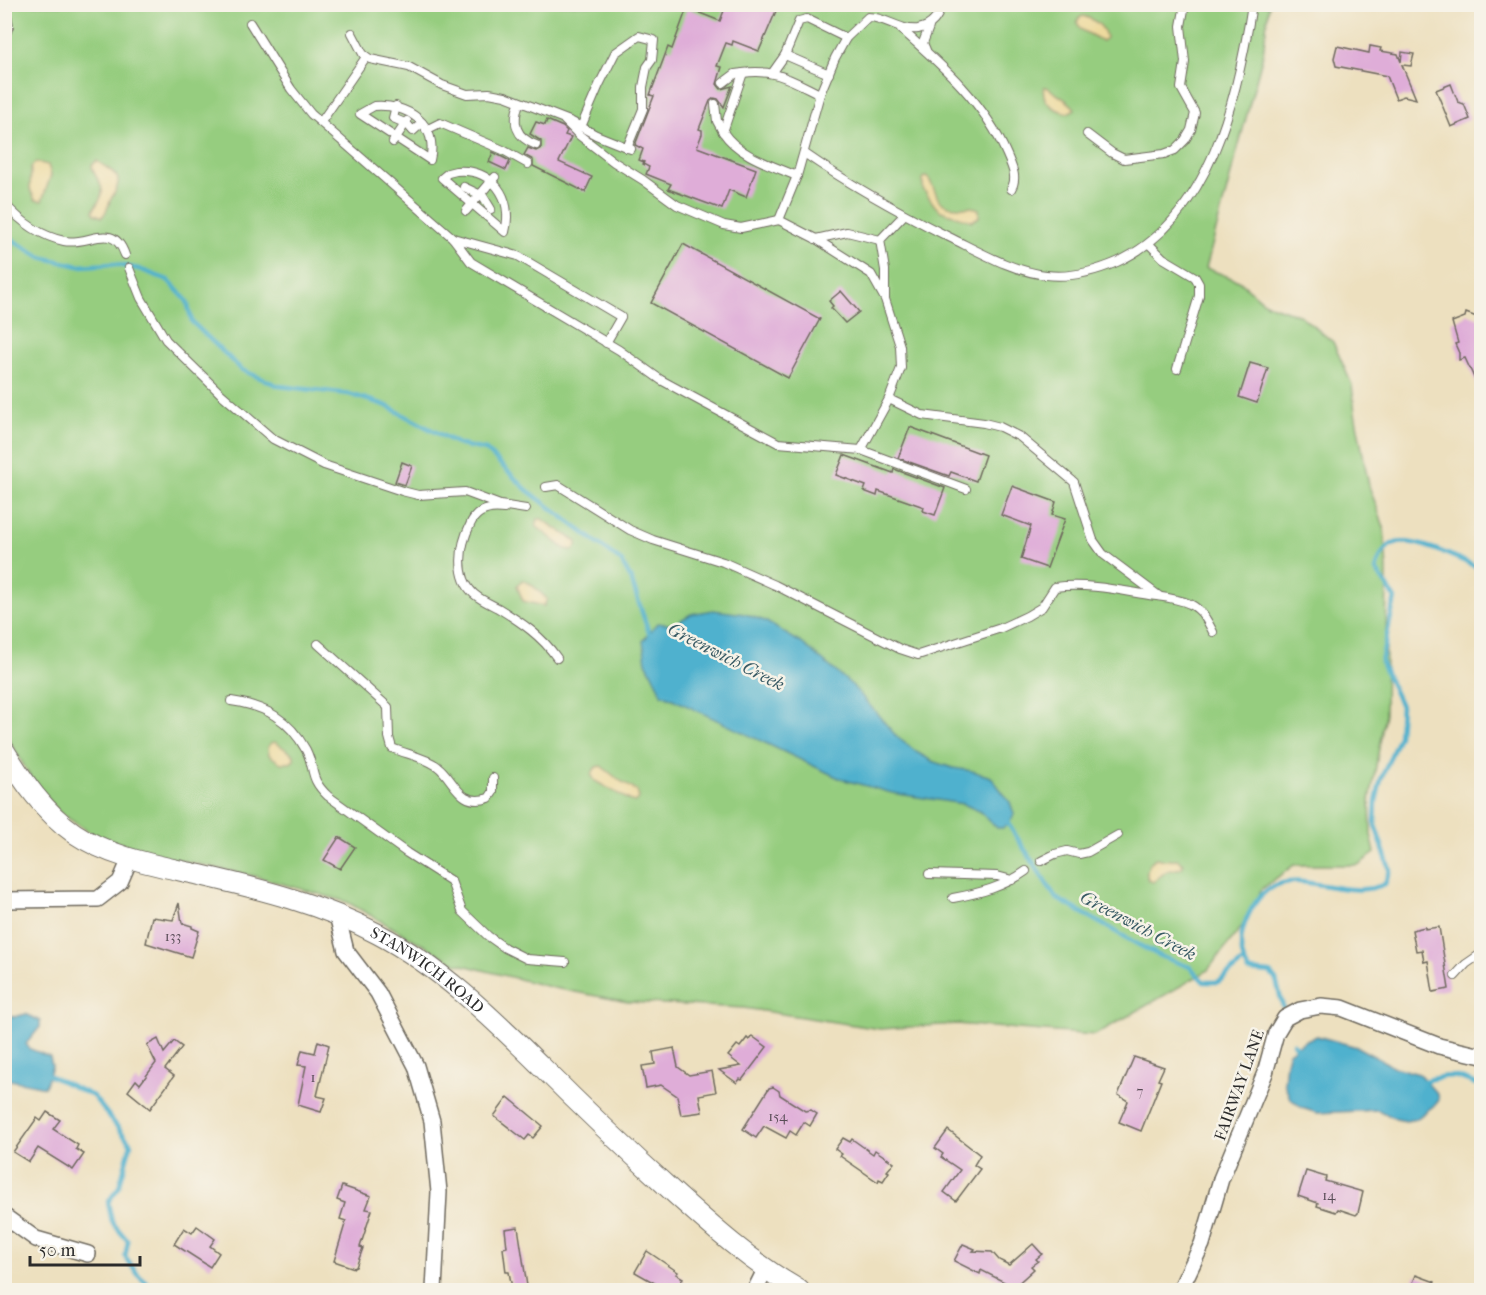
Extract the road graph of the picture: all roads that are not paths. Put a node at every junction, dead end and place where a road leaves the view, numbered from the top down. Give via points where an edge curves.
1 (5, 4) edge
2 (944, 4) edge
3 (1185, 4) edge
4 (1252, 4) edge
5 (250, 23) dead end
6 (898, 26) junction
7 (929, 27) junction
8 (352, 33) dead end
9 (846, 38) junction
10 (4, 39) edge
11 (926, 52) junction
12 (784, 55) junction
13 (366, 57) junction
14 (773, 72) junction
15 (743, 73) junction
16 (829, 74) junction
17 (723, 83) dead end
18 (820, 94) junction
19 (519, 103) junction
20 (715, 104) dead end
21 (413, 117) junction
22 (563, 119) junction
23 (321, 122) junction
24 (405, 123) junction
25 (581, 127) junction
26 (723, 132) junction
27 (1087, 134) dead end
28 (394, 140) junction
29 (536, 145) dead end
30 (804, 153) junction
31 (528, 164) dead end
32 (797, 176) junction
33 (493, 179) junction
34 (464, 187) dead end
35 (1011, 189) dead end
36 (480, 194) junction
37 (4, 203) edge
38 (472, 204) junction
39 (491, 209) dead end
40 (466, 212) dead end
41 (904, 215) junction
42 (779, 220) junction
43 (453, 238) junction
44 (816, 239) junction
45 (880, 240) junction
46 (1149, 244) junction
47 (126, 255) dead end
48 (129, 268) dead end
49 (885, 299) junction
50 (606, 342) junction
51 (1177, 369) dead end
52 (889, 399) junction
53 (861, 450) junction
54 (546, 487) dead end
55 (966, 489) dead end
56 (1160, 597) junction
57 (1213, 632) dead end
58 (318, 644) dead end
59 (557, 658) dead end
60 (231, 701) dead end
61 (4, 750) edge
62 (494, 778) dead end
63 (1118, 835) dead end
64 (130, 859) junction
65 (1041, 861) dead end
66 (1026, 871) dead end
67 (929, 874) dead end
68 (1012, 880) junction
69 (953, 898) dead end
70 (4, 900) edge
71 (337, 915) junction
72 (1482, 953) edge
73 (565, 962) dead end
74 (1455, 976) dead end
75 (1482, 1056) edge
76 (4, 1216) edge
77 (88, 1254) dead end
78 (765, 1270) junction
79 (434, 1290) edge
80 (754, 1290) edge
81 (799, 1290) edge
82 (1180, 1290) edge

1 - 10 lane via 9,26
2 - 7 lane
3 - 27 lane via 1181,88 1195,113 1185,140 1164,154 1124,159
4 - 46 lane via 1242,63 1216,150 1191,197
5 - 23 lane via 291,89
6 - 7 lane via 909,30
6 - 9 lane via 868,17
6 - 11 lane
7 - 11 lane via 923,43
8 - 13 lane
9 - 12 lane via 807,19 799,21
9 - 16 lane
11 - 35 lane via 984,111 1012,168 1016,180
12 - 14 lane
12 - 16 lane
13 - 19 lane via 409,67 467,94 497,94
13 - 23 lane
14 - 15 lane
14 - 18 lane
15 - 17 lane
15 - 26 lane
16 - 18 lane
18 - 30 lane
19 - 22 lane
19 - 29 lane via 518,132 523,140
20 - 26 lane
21 - 24 lane
21 - 24 lane via 413,131
21 - 24 lane via 393,118
21 - 28 lane via 432,150 430,160
21 - 28 lane via 374,106 360,114
21 - 31 lane via 440,123
22 - 25 lane
22 - 42 lane via 600,152 677,206 741,228
23 - 43 lane
24 - 28 lane
25 - 25 lane via 615,52 639,36 654,40 643,87 643,109 629,149
26 - 32 lane via 730,144 743,152
30 - 32 lane
30 - 41 lane
32 - 42 lane
33 - 36 lane
33 - 38 lane via 475,172 456,171 442,178
33 - 38 lane via 507,205 505,232
34 - 36 lane
36 - 38 lane
36 - 39 lane
37 - 47 lane via 44,235 67,242 114,237
38 - 40 lane
41 - 45 lane
41 - 46 lane via 1018,268 1047,275 1105,267
42 - 44 lane
43 - 50 lane via 471,262
43 - 50 lane via 518,256 621,317
44 - 45 lane via 847,232
44 - 49 lane via 871,274
45 - 49 lane
46 - 51 lane via 1199,284 1199,296
48 - 59 lane via 141,298 166,340 273,439 324,465 402,491 418,495 465,492 500,505 526,509 482,510 472,519 462,548 463,577 475,594 541,637
49 - 52 lane via 900,346 901,368
50 - 53 lane via 662,380 778,443
52 - 53 lane
52 - 56 lane via 922,415 984,423 1020,437 1074,482 1093,540 1103,554
53 - 55 lane
54 - 56 lane via 558,485 630,530 734,567 918,655 1027,616 1042,607 1055,587 1085,586
56 - 57 lane via 1191,604 1203,613
58 - 62 lane via 388,707 392,748 436,765 458,791 475,801 489,798
60 - 73 lane via 251,704 277,716 306,751 319,787 451,881 462,910 488,936 527,959
61 - 64 street, STANWICH ROAD via 33,794 63,824 100,848
63 - 65 lane via 1088,852 1067,851
64 - 70 street via 120,882 98,899
64 - 71 street, STANWICH ROAD via 279,895
66 - 68 lane
67 - 68 lane
68 - 69 lane via 982,893
71 - 78 street, STANWICH ROAD via 394,943 465,995 630,1152
71 - 79 street via 346,951 378,993 416,1066 432,1120 439,1192
72 - 74 lane
75 - 82 street, FAIRWAY LANE via 1439,1046 1342,1008 1321,1006 1300,1010 1286,1018 1276,1033 1261,1084 1221,1179 1202,1244
76 - 77 street via 36,1239
78 - 80 street
78 - 81 street, STANWICH ROAD

